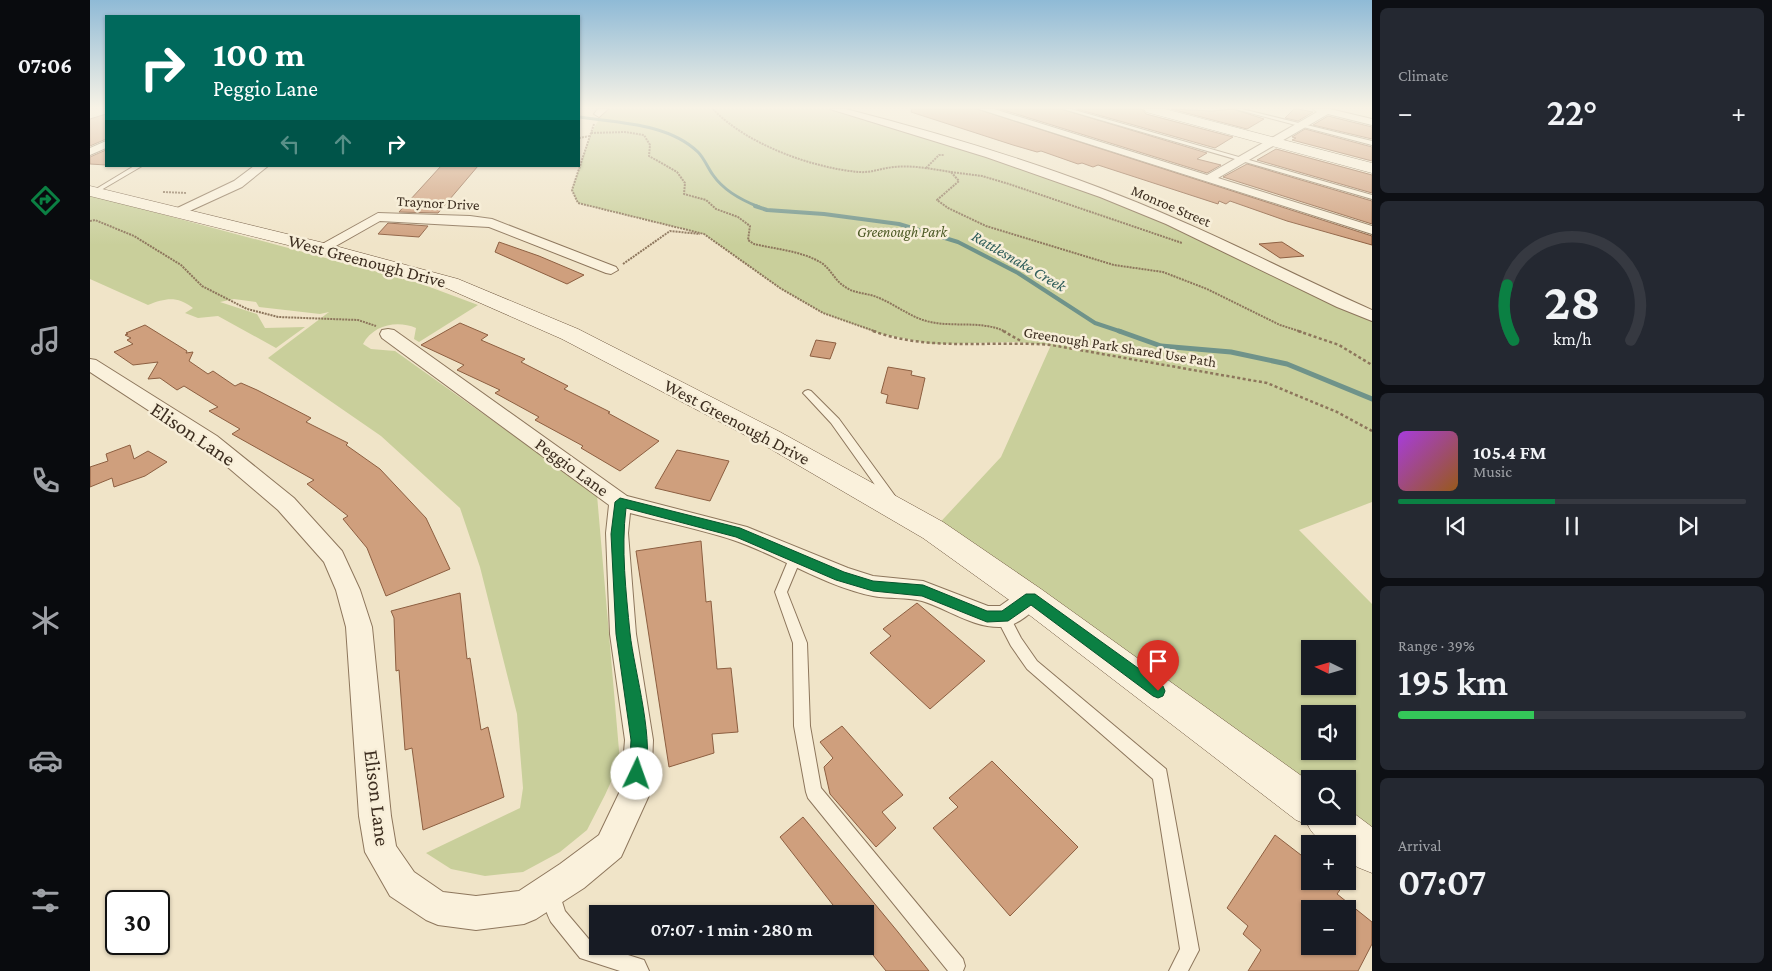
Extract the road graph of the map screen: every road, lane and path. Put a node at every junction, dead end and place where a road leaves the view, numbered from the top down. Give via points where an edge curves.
1 (650, 154) edge
2 (788, 154) edge
3 (988, 154) edge
4 (1132, 154) edge
5 (1226, 154) edge
6 (1250, 154) edge
7 (1321, 154) edge
8 (1242, 159) junction
9 (137, 167) edge
10 (261, 167) edge
11 (580, 167) edge
12 (1372, 168) edge
13 (951, 172) junction
14 (1210, 178) junction
15 (92, 191) edge
16 (222, 191) junction
17 (160, 192) dead end
18 (1372, 197) edge
19 (178, 211) junction
20 (90, 221) edge
21 (1372, 230) edge
22 (704, 234) junction
23 (1190, 245) dead end
24 (322, 248) junction
25 (611, 270) joint
26 (1372, 316) edge
27 (384, 331) joint
28 (1024, 343) junction
29 (90, 364) edge
30 (1372, 366) edge
31 (808, 392) dead end
32 (1372, 431) edge
33 (620, 502) junction
34 (901, 512) junction
35 (796, 556) junction
36 (1030, 598) junction
37 (1003, 617) junction
38 (1301, 799) edge
39 (1336, 825) edge
40 (1372, 852) edge
41 (551, 890) junction
42 (956, 966) dead end
43 (640, 971) edge
44 (1178, 971) edge

1 - 28 path via 677,172 686,183 684,194 706,199 716,209 746,222 750,226 748,240 754,244 819,261 834,279 848,289 878,297 922,320 941,325 978,325 1001,330
2 - 13 path via 859,172 912,166
3 - 26 street, Monroe Street via 1142,209
4 - 14 street
5 - 8 lane
6 - 8 street
7 - 12 street
8 - 14 street
8 - 18 lane
9 - 15 lane
10 - 16 street
11 - 22 path, Greenough Park Shared Use Path via 572,190 578,203
13 - 23 path via 1009,184
13 - 30 path via 959,181 937,200 944,207 973,217 986,226 1114,265 1163,272 1207,289 1280,325 1339,345
14 - 21 street
15 - 19 street, West Greenough Drive
16 - 17 path
16 - 19 street
19 - 24 street, West Greenough Drive
20 - 27 path via 95,220 134,236 181,266 202,286 247,308 278,317 358,320
22 - 25 path via 670,231 628,262
22 - 28 path, Greenough Park Shared Use Path via 780,288 823,313 881,334 933,344
24 - 25 street, Traynor Drive via 378,217 470,220 492,223
24 - 34 street, West Greenough Drive via 451,283 570,334 771,438
27 - 33 street, Peggio Lane
28 - 32 path, Greenough Park Shared Use Path via 1082,350 1267,383 1337,412
29 - 41 street, Elison Lane via 210,441 286,504 334,557 360,627 375,816 381,852 402,884 438,908 476,913 524,907
31 - 34 lane via 835,421
33 - 35 street, Peggio Lane via 740,533
33 - 41 street, Elison Lane via 617,534 623,634 639,740 636,791 610,846
34 - 36 street, West Greenough Drive via 933,530
35 - 37 street, Peggio Lane via 865,584 923,591 974,613
35 - 42 lane via 781,592 800,643 802,726 814,792
36 - 37 street
36 - 38 street, West Greenough Drive
37 - 44 lane via 1032,665 1160,775 1190,950
39 - 40 street
41 - 43 lane via 557,916 587,951 637,967

